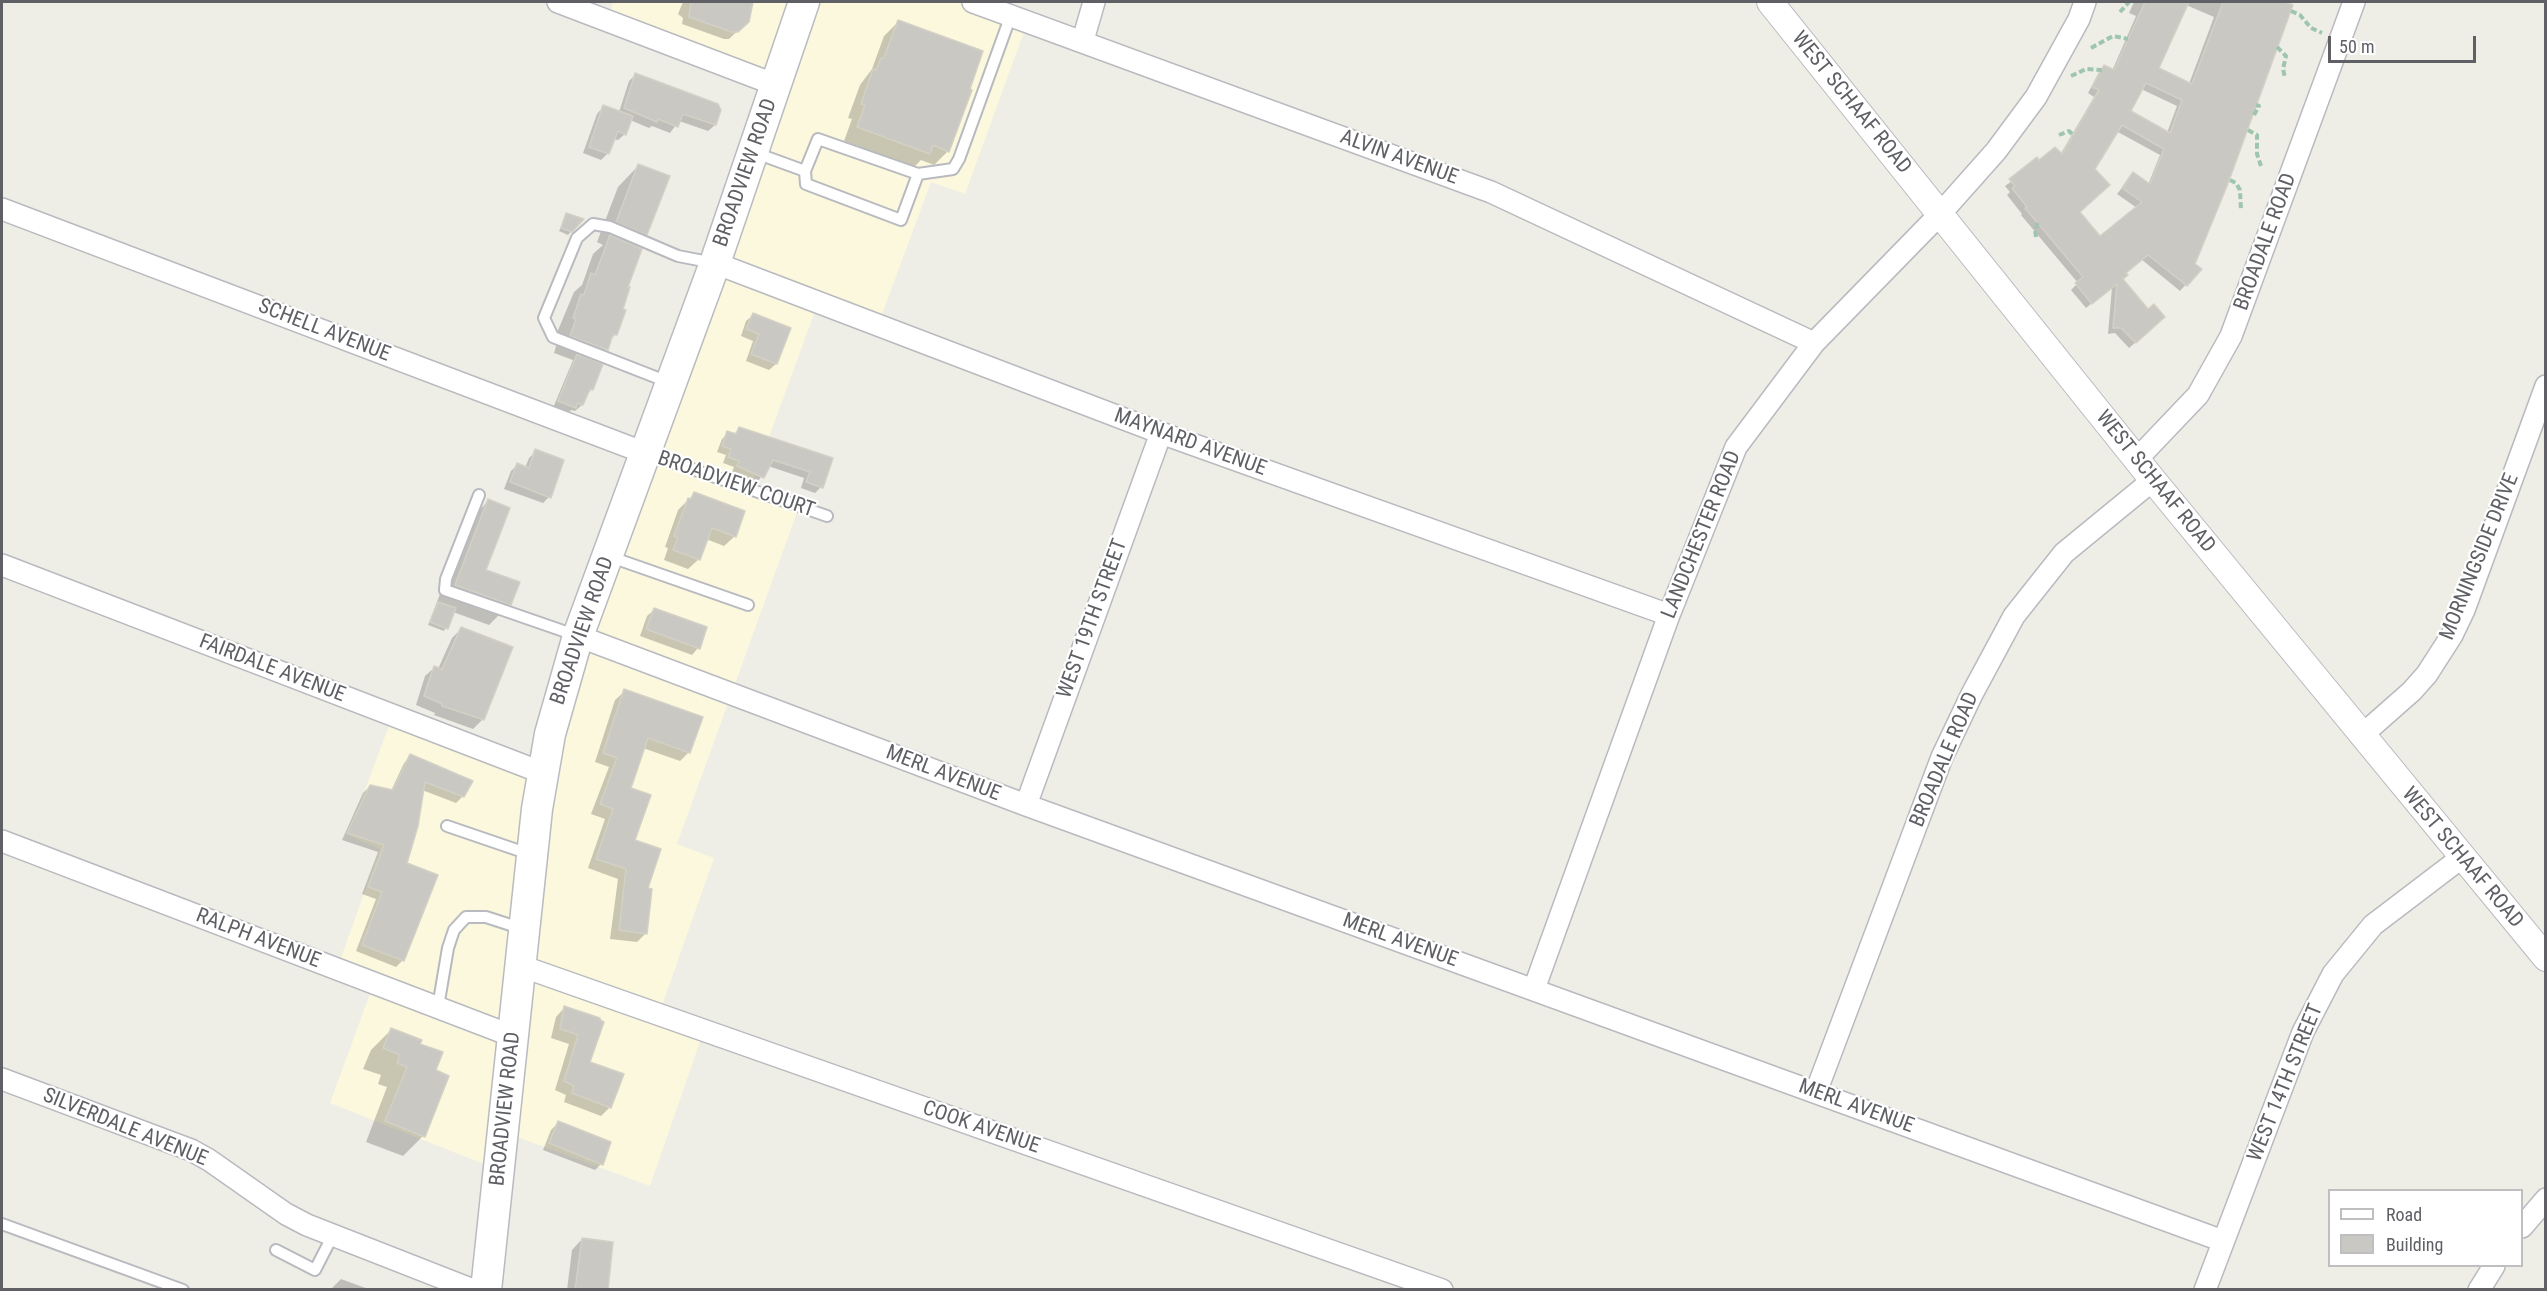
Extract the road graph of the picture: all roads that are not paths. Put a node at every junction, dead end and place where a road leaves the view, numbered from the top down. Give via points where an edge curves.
1 (558, 2) edge
2 (804, 2) edge
3 (973, 2) edge
4 (1094, 2) edge
5 (1770, 2) edge
6 (2085, 2) edge
7 (2354, 2) edge
8 (1011, 15) junction
9 (1083, 40) junction
10 (776, 85) junction
11 (753, 152) junction
12 (805, 171) junction
13 (918, 174) junction
14 (2, 209) edge
15 (1940, 214) junction
16 (715, 263) junction
17 (1814, 343) junction
18 (671, 383) junction
19 (2546, 386) edge
20 (1161, 433) junction
21 (645, 453) junction
22 (2137, 459) junction
23 (2153, 480) junction
24 (479, 495) dead end
25 (827, 516) dead end
26 (608, 556) junction
27 (2, 565) edge
28 (748, 605) dead end
29 (1669, 615) junction
30 (578, 636) junction
31 (2361, 736) junction
32 (543, 773) junction
33 (1026, 805) junction
34 (447, 826) dead end
35 (2, 841) edge
36 (533, 856) junction
37 (2461, 858) junction
38 (525, 929) junction
39 (2546, 958) edge
40 (521, 966) junction
41 (1534, 989) junction
42 (438, 1007) junction
43 (515, 1037) junction
44 (2, 1079) edge
45 (1816, 1092) junction
46 (2546, 1199) edge
47 (2, 1224) edge
48 (2523, 1226) edge
49 (333, 1235) junction
50 (2223, 1241) junction
51 (276, 1250) dead end
52 (2493, 1267) edge
53 (183, 1290) edge
54 (473, 1290) edge
55 (486, 1290) edge
56 (1442, 1290) edge
57 (2205, 1290) edge
58 (2479, 1290) edge

1 - 10 street
2 - 10 main road, BROADVIEW ROAD
3 - 8 street, ALVIN AVENUE
4 - 9 street
5 - 15 street, WEST SCHAAF ROAD
6 - 15 street, LANDCHESTER ROAD via 2036,97 1996,151
7 - 22 street, BROADALE ROAD via 2231,336 2198,395
8 - 9 street, ALVIN AVENUE
8 - 13 lane via 959,159 948,171
9 - 17 street, ALVIN AVENUE via 1491,192
10 - 11 main road, BROADVIEW ROAD
11 - 12 lane
11 - 16 main road, BROADVIEW ROAD
12 - 13 lane via 819,139
12 - 13 lane via 806,184 901,220
14 - 21 street, SCHELL AVENUE
15 - 17 street, LANDCHESTER ROAD
15 - 22 street, WEST SCHAAF ROAD
16 - 18 main road, BROADVIEW ROAD
16 - 18 lane via 678,256 610,227 593,224 577,238 544,318 552,337
16 - 20 street, MAYNARD AVENUE
17 - 29 street, LANDCHESTER ROAD via 1736,447
18 - 21 main road, BROADVIEW ROAD
19 - 31 street, MORNINGSIDE DRIVE via 2452,635 2412,691
20 - 29 street, MAYNARD AVENUE
20 - 33 street, WEST 19TH STREET
21 - 25 lane, BROADVIEW COURT
21 - 26 main road, BROADVIEW ROAD
22 - 23 street, WEST SCHAAF ROAD
23 - 31 street, WEST SCHAAF ROAD
23 - 45 street, BROADALE ROAD via 2064,553 2009,626 1942,757
24 - 30 lane via 445,590
26 - 28 lane
26 - 30 main road, BROADVIEW ROAD
27 - 32 street, FAIRDALE AVENUE
29 - 41 street, LANDCHESTER ROAD
30 - 32 main road, BROADVIEW ROAD
30 - 33 street, MERL AVENUE
31 - 37 street, WEST SCHAAF ROAD
32 - 36 main road, BROADVIEW ROAD
33 - 41 street, MERL AVENUE
34 - 36 lane
35 - 42 street, RALPH AVENUE
36 - 38 main road, BROADVIEW ROAD
37 - 39 street, WEST SCHAAF ROAD
37 - 50 street, WEST 14TH STREET via 2373,925 2333,974 2303,1032
38 - 40 main road, BROADVIEW ROAD
38 - 42 lane via 486,917 466,917 454,930 448,948
40 - 43 main road, BROADVIEW ROAD
40 - 56 street, COOK AVENUE
41 - 45 street, MERL AVENUE
42 - 43 street, RALPH AVENUE
43 - 55 main road, BROADVIEW ROAD
44 - 49 street, SILVERDALE AVENUE via 191,1150 286,1214
45 - 50 street, MERL AVENUE
46 - 48 street
47 - 53 lane
49 - 51 lane via 315,1270
49 - 54 street, SILVERDALE AVENUE
50 - 57 street, WEST 14TH STREET
52 - 58 street

